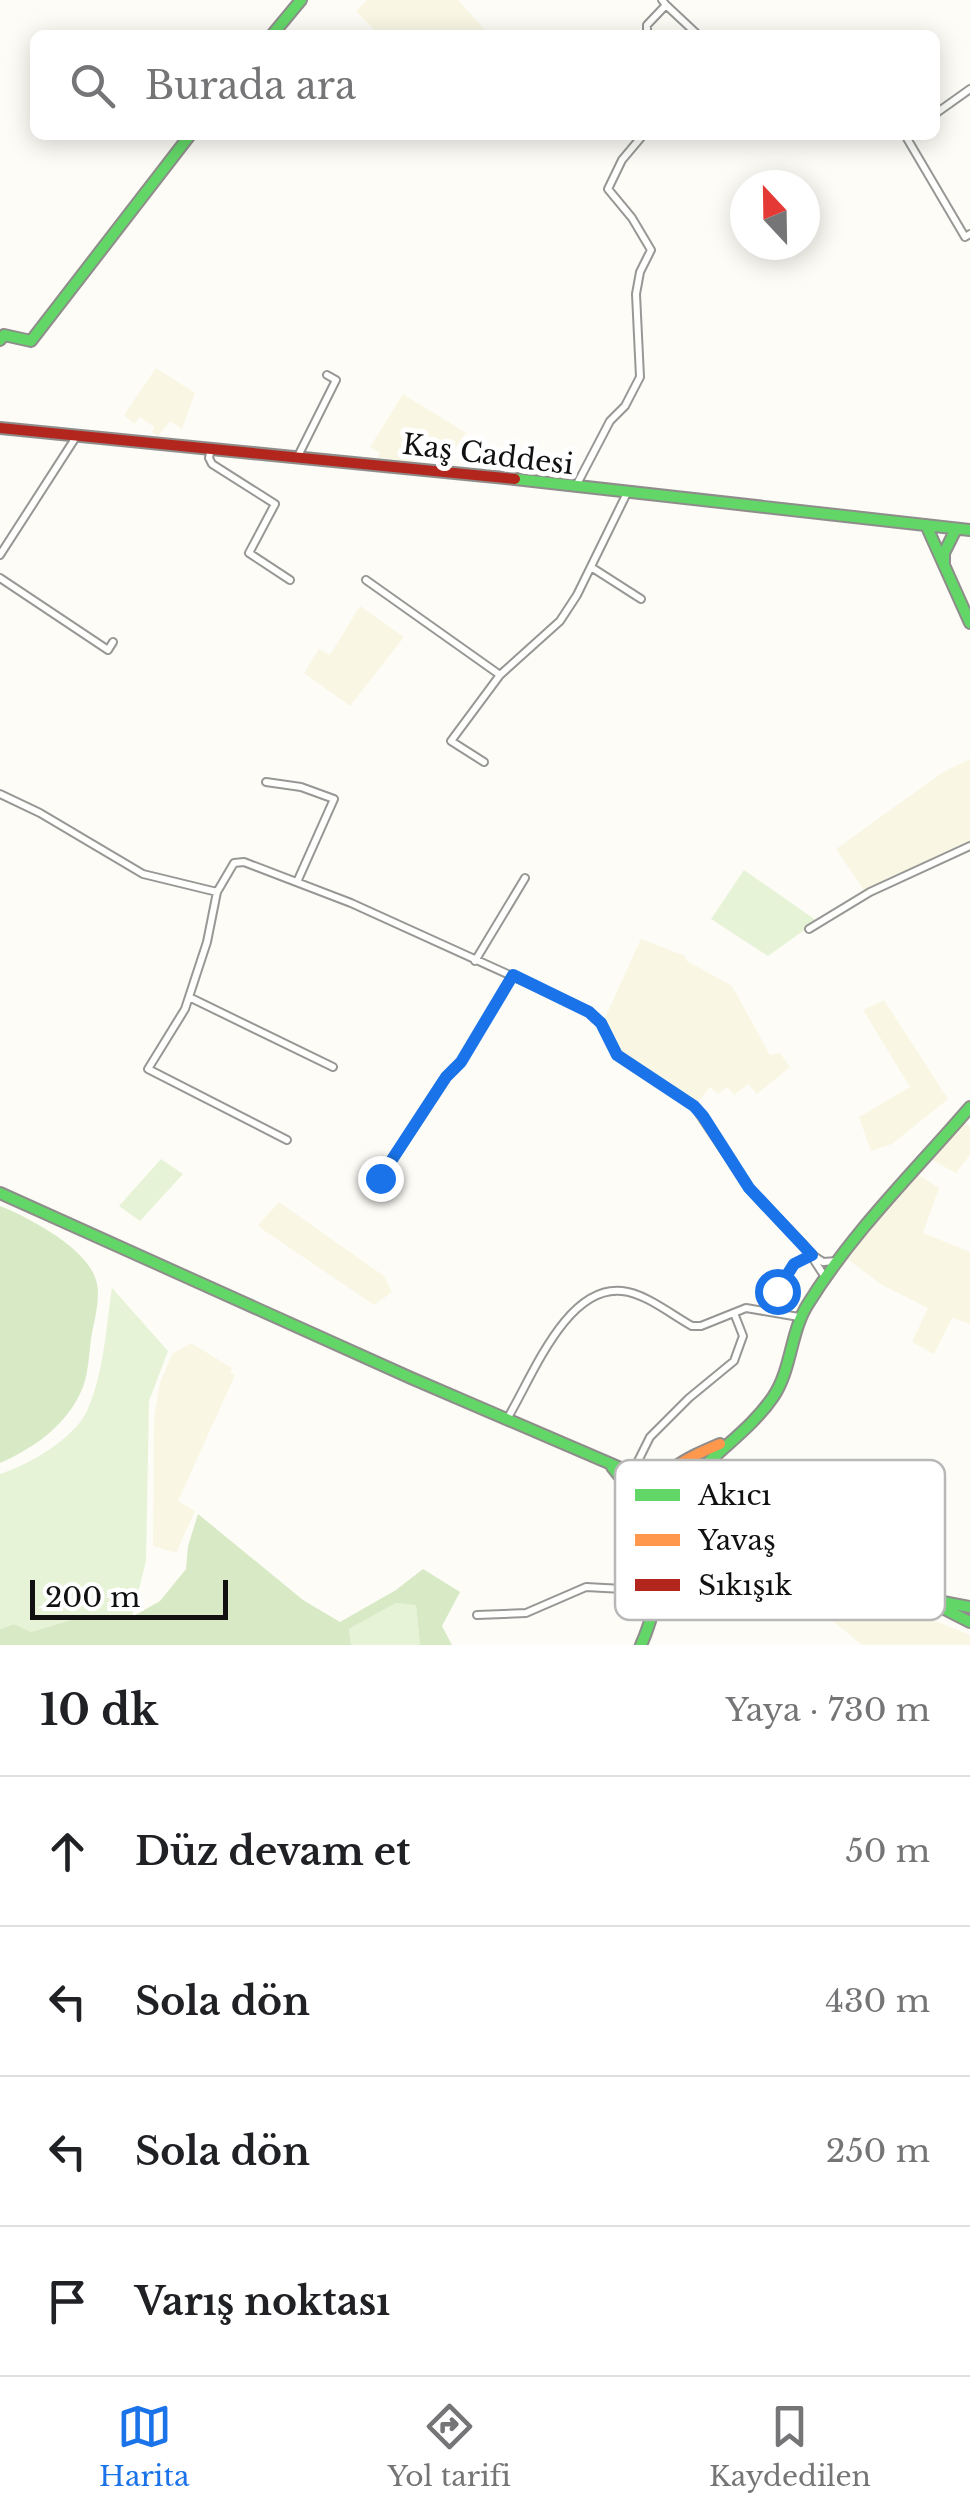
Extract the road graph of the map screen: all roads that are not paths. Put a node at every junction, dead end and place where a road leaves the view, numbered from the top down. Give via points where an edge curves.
1 (301, 0) edge
2 (664, 2) edge
3 (276, 30) edge
4 (647, 30) edge
5 (693, 30) edge
6 (970, 89) edge
7 (940, 110) edge
8 (186, 140) edge
9 (639, 140) edge
10 (907, 140) edge
11 (970, 234) edge
12 (1, 336) edge
13 (327, 375) dead end
14 (0, 428) edge
15 (76, 437) junction
16 (210, 448) junction
17 (298, 456) junction
18 (576, 487) junction
19 (628, 493) junction
20 (926, 525) junction
21 (970, 530) edge
22 (955, 531) junction
23 (0, 555) edge
24 (591, 567) junction
25 (944, 567) junction
26 (0, 578) edge
27 (290, 580) dead end
28 (366, 580) dead end
29 (641, 599) dead end
30 (970, 623) edge
31 (112, 642) dead end
32 (500, 675) junction
33 (484, 762) dead end
34 (266, 782) dead end
35 (0, 794) edge
36 (970, 846) edge
37 (525, 878) dead end
38 (297, 882) junction
39 (216, 892) junction
40 (809, 929) dead end
41 (474, 961) junction
42 (513, 975) junction
43 (189, 997) junction
44 (333, 1066) dead end
45 (970, 1107) edge
46 (287, 1140) dead end
47 (380, 1178) dead end
48 (0, 1193) edge
49 (812, 1255) junction
50 (837, 1261) junction
51 (824, 1277) junction
52 (734, 1313) junction
53 (782, 1313) junction
54 (800, 1318) junction
55 (507, 1419) junction
56 (730, 1440) junction
57 (639, 1460) edge
58 (690, 1460) edge
59 (707, 1460) edge
60 (609, 1464) junction
61 (615, 1467) edge
62 (615, 1470) edge
63 (615, 1589) edge
64 (945, 1601) edge
65 (970, 1606) edge
66 (945, 1609) edge
67 (477, 1615) dead end
68 (652, 1620) edge
69 (970, 1622) edge
70 (640, 1645) edge

1 - 3 street
2 - 4 street
2 - 5 street
6 - 7 street
8 - 12 street via 31,342
9 - 18 street via 608,189 651,250 636,294 640,376
10 - 11 street
13 - 17 street via 336,380
14 - 15 street, Kaş Caddesi
15 - 16 street, Kaş Caddesi
15 - 23 street
16 - 17 street, Kaş Caddesi
16 - 27 street via 212,464 275,504 249,553
17 - 18 street, Kaş Caddesi
18 - 19 street, Kaş Caddesi
19 - 20 street, Kaş Caddesi
19 - 24 street
20 - 22 street, Kaş Caddesi
20 - 25 street
21 - 22 street, Kaş Caddesi
22 - 25 street
24 - 29 street
24 - 32 street via 560,621
25 - 30 street
26 - 31 street via 108,650
28 - 32 street
32 - 33 street via 451,741
34 - 38 street via 334,799
35 - 39 street via 144,874
36 - 40 street
37 - 41 street
38 - 39 street via 234,863
38 - 41 street
39 - 43 street
41 - 42 street
42 - 47 street
42 - 49 street via 589,1012 617,1055 694,1106 749,1188
43 - 44 street
43 - 46 street via 148,1069
45 - 50 street
48 - 55 street
49 - 50 street
49 - 51 street
49 - 53 street via 794,1264 777,1291
50 - 51 street
51 - 54 street
52 - 53 street
52 - 55 street via 692,1326 629,1292 600,1292 563,1321
52 - 57 street via 743,1336 734,1362 650,1437
53 - 54 street
54 - 56 street via 772,1400
55 - 60 street
56 - 58 street
56 - 59 street
60 - 61 street
60 - 62 street
63 - 67 street via 586,1587 526,1613
64 - 65 street
66 - 69 street
68 - 70 street

